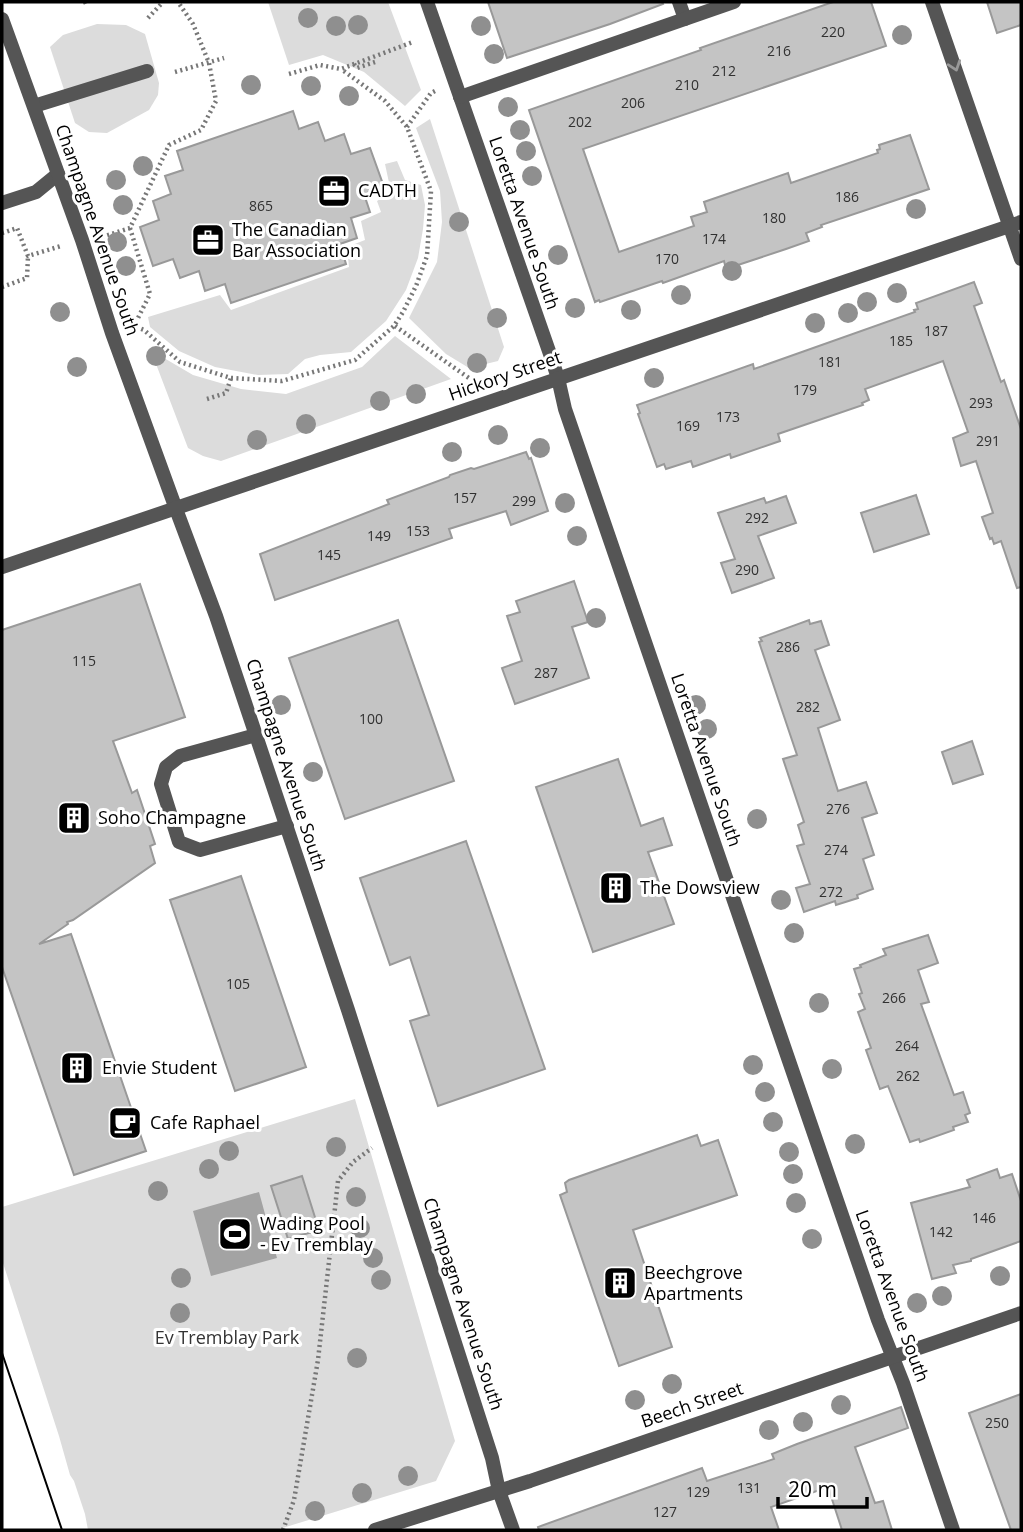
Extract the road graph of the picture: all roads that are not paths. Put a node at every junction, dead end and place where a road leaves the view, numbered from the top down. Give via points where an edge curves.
1 (427, 2) edge
2 (679, 2) edge
3 (734, 2) edge
4 (932, 2) edge
5 (2, 19) edge
6 (685, 19) junction
7 (147, 71) dead end
8 (460, 97) junction
9 (33, 106) junction
10 (58, 174) junction
11 (2, 203) edge
12 (1016, 224) edge
13 (1021, 259) edge
14 (558, 378) junction
15 (176, 509) junction
16 (2, 567) edge
17 (256, 734) junction
18 (287, 826) junction
19 (1021, 1313) edge
20 (893, 1356) junction
21 (499, 1491) junction
22 (375, 1530) edge
23 (513, 1530) edge
24 (953, 1530) edge

1 - 8 street, Loretta Avenue South
2 - 6 street
3 - 6 street
4 -> 12 street
5 - 9 street, Champagne Avenue South
6 - 8 street
7 - 9 street
8 - 14 street, Loretta Avenue South
9 - 10 street, Champagne Avenue South
10 - 11 street via 36,192
10 - 15 street, Champagne Avenue South
12 - 13 street
12 - 14 street, Hickory Street
14 - 15 street, Hickory Street
14 - 20 street, Loretta Avenue South
15 - 16 street, Hickory Street
15 - 17 street, Champagne Avenue South
17 - 18 street, Champagne Avenue South
17 - 18 street via 180,756 166,767 161,784 179,842 200,850
18 - 21 street, Champagne Avenue South
19 - 20 street, Beech Street
20 - 21 street, Beech Street
20 - 24 street, Loretta Avenue South
21 - 22 street, Beech Street
21 - 23 street, Champagne Avenue South

